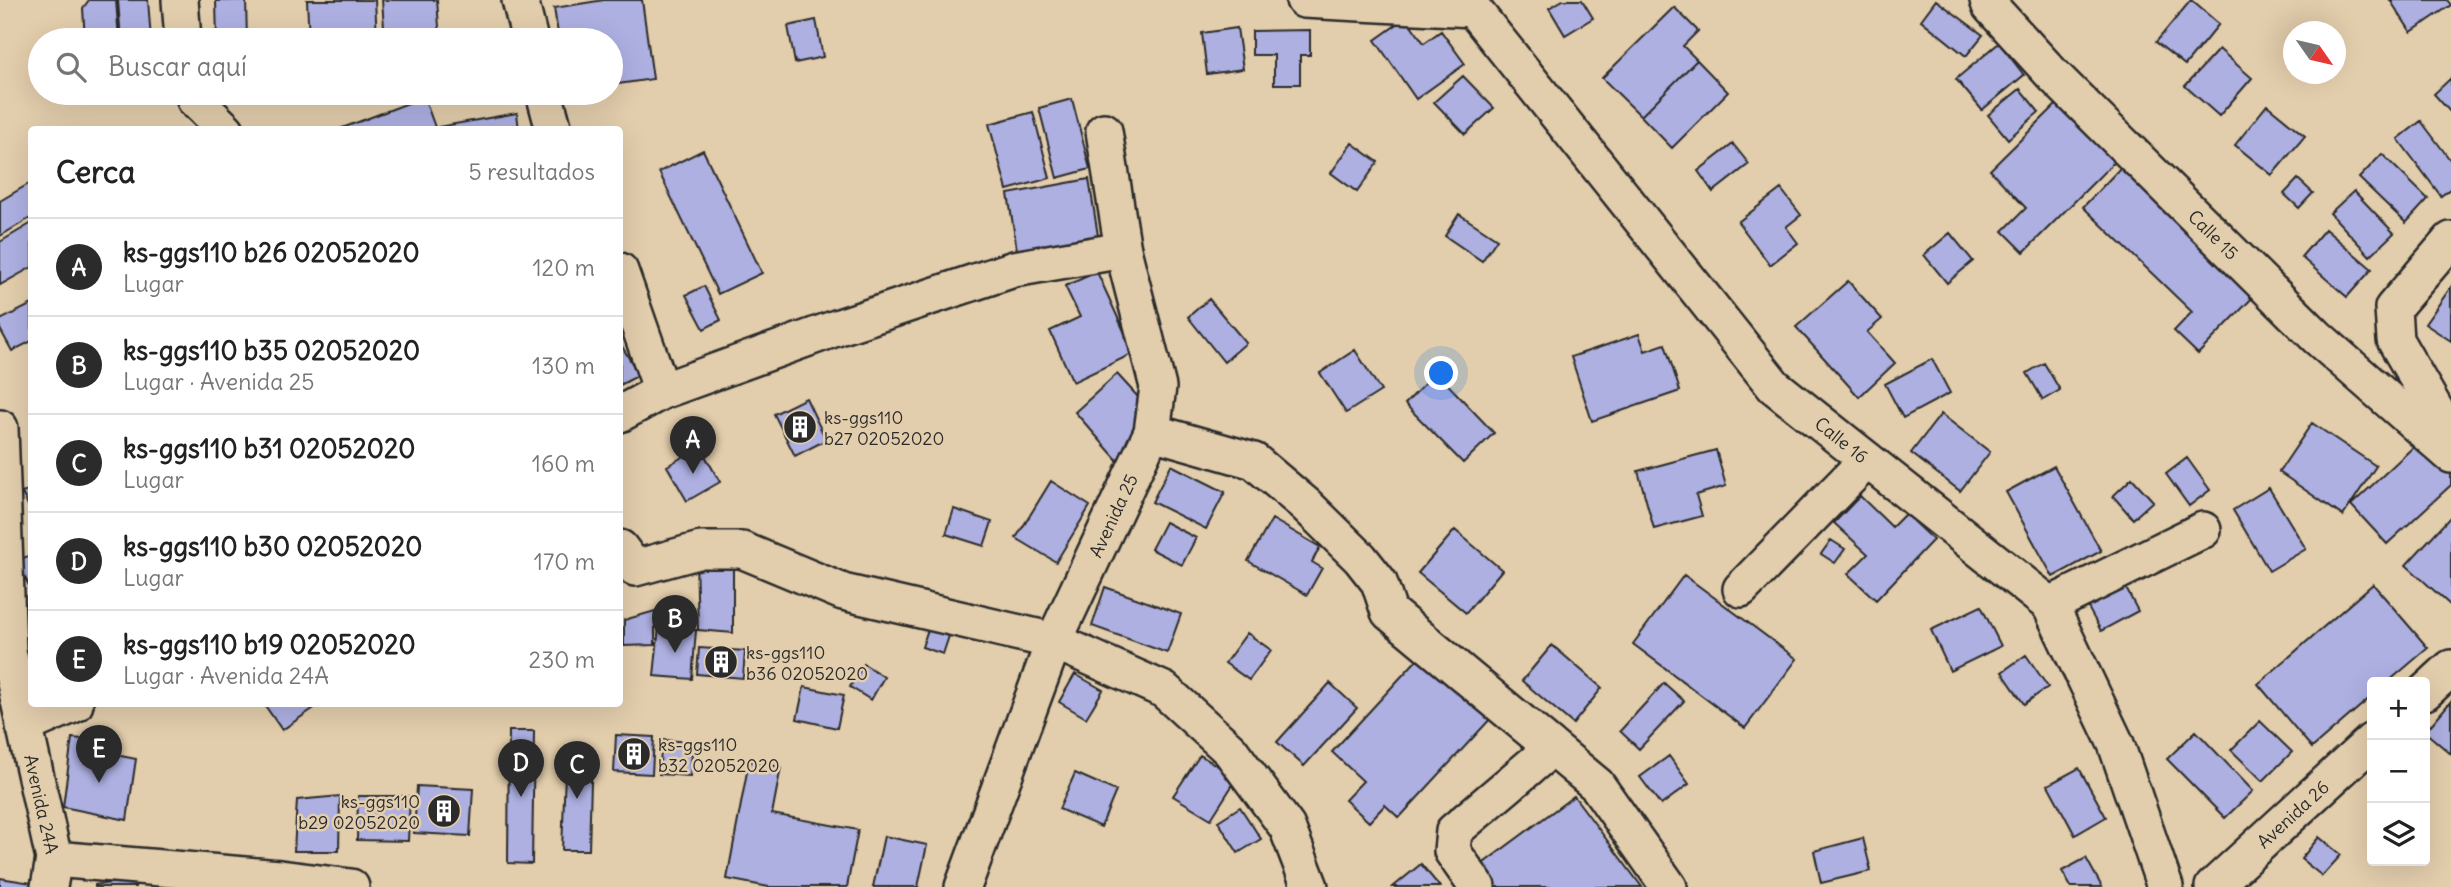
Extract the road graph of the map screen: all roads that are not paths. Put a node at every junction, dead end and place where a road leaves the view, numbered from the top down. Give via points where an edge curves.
1 (180, 0) edge
2 (520, 0) edge
3 (1304, 0) edge
4 (1988, 0) edge
5 (182, 28) edge
6 (527, 28) edge
7 (200, 105) edge
8 (547, 105) edge
9 (222, 126) edge
10 (553, 126) edge
11 (1104, 131) dead end
12 (2451, 240) edge
13 (1123, 250) junction
14 (623, 280) edge
15 (662, 391) junction
16 (623, 412) edge
17 (0, 428) edge
18 (1152, 432) junction
19 (2450, 454) edge
20 (1867, 460) junction
21 (2203, 530) dead end
22 (623, 552) edge
23 (1741, 589) dead end
24 (2050, 605) junction
25 (1054, 641) junction
26 (2451, 668) edge
27 (2430, 687) edge
28 (68, 707) edge
29 (24, 726) junction
30 (2367, 746) edge
31 (1552, 748) junction
32 (51, 873) edge
33 (351, 887) edge
34 (963, 887) edge
35 (1310, 887) edge
36 (1477, 887) edge
37 (1669, 887) edge
38 (2165, 887) edge
39 (2213, 887) edge

1 - 5 street
2 - 6 street
3 - 20 street, Calle 16 via 1473,9 1774,386
4 - 19 street, Calle 15 via 2053,75 2317,337
7 - 9 street
8 - 10 street
11 - 13 street, Avenida 25
12 - 19 street via 2393,308 2395,340 2440,418
13 - 15 street via 1014,269
13 - 18 street, Avenida 25 via 1158,387
14 - 15 street
15 - 16 street
17 - 29 street, Avenida 24A via 8,651
18 - 25 street, Avenida 25
18 - 31 street via 1254,461 1360,558 1379,582 1389,612
20 - 23 street
20 - 24 street, Calle 16
21 - 24 street
22 - 25 street via 635,568 701,550 742,550 843,592
24 - 38 street, Calle 16 via 2116,744
25 - 34 street, Avenida 25
25 - 35 street via 1164,690 1230,750 1287,827
26 - 27 street
28 - 29 street
29 - 32 street, Avenida 24A
30 - 39 street, Avenida 26
31 - 36 street via 1454,831 1452,851
31 - 37 street via 1597,785
32 - 33 street via 280,878

